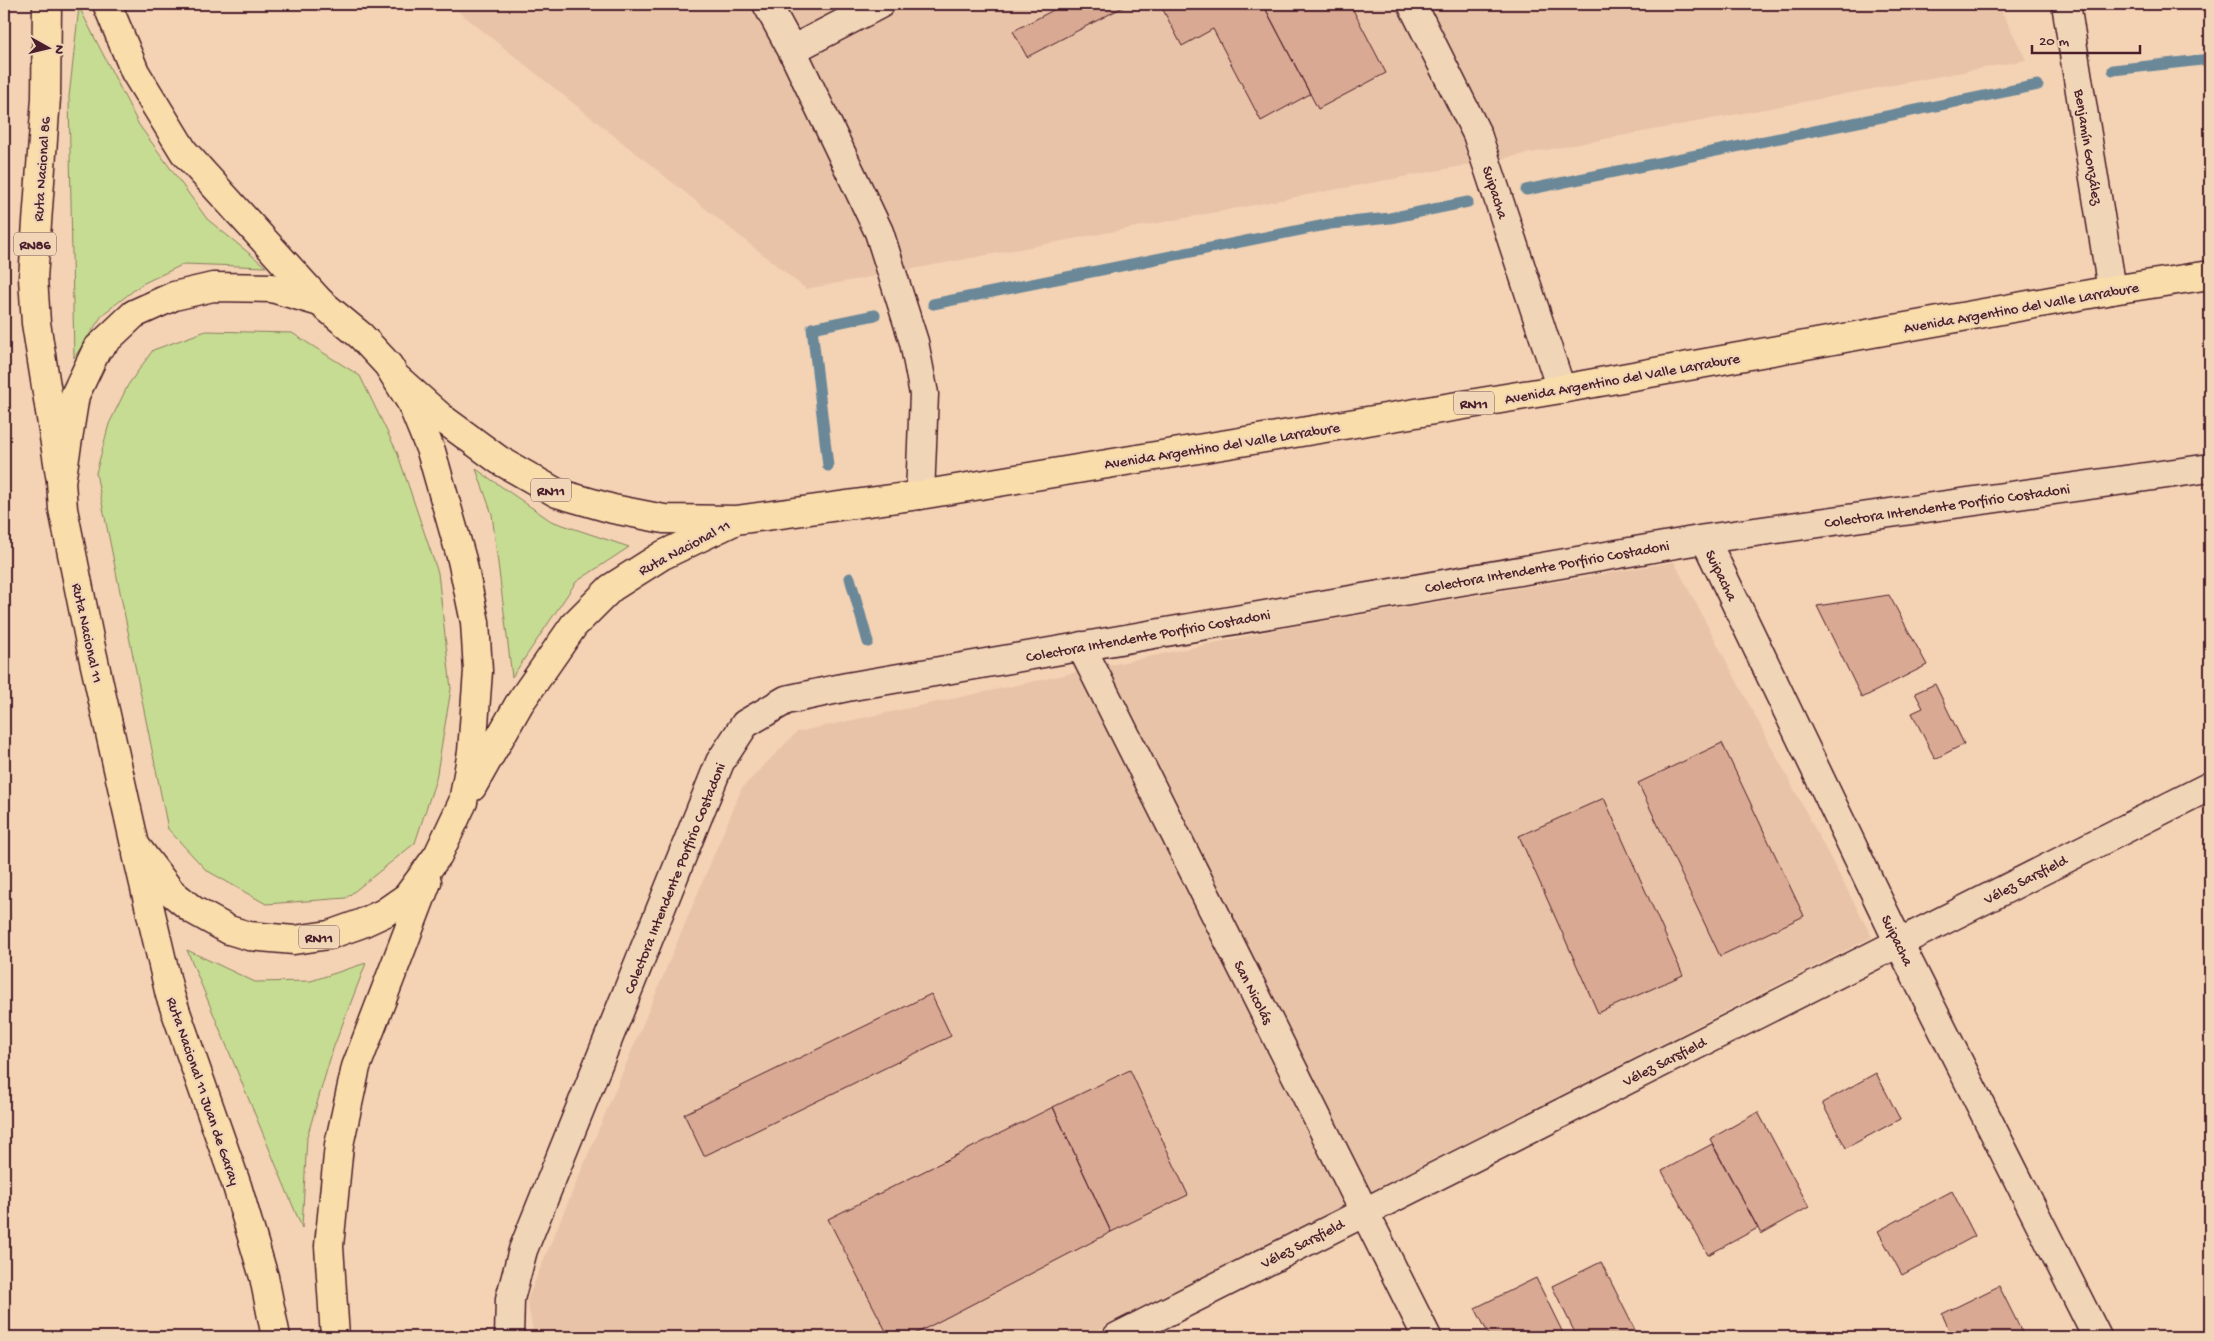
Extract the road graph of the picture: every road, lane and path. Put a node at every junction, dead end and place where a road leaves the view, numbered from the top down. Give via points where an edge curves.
1 (47, 4) edge
2 (108, 4) edge
3 (767, 4) edge
4 (880, 4) edge
5 (1412, 4) edge
6 (2066, 4) edge
7 (792, 50) junction
8 (2210, 275) edge
9 (2112, 290) junction
10 (320, 302) junction
11 (398, 379) junction
12 (1560, 389) junction
13 (2210, 468) edge
14 (61, 482) junction
15 (920, 495) junction
16 (736, 520) junction
17 (1705, 539) junction
18 (1081, 646) junction
19 (2210, 786) edge
20 (463, 802) junction
21 (135, 845) junction
22 (438, 854) junction
23 (1899, 943) junction
24 (1364, 1212) junction
25 (276, 1337) edge
26 (335, 1337) edge
27 (509, 1337) edge
28 (1118, 1337) edge
29 (1427, 1337) edge
30 (2097, 1337) edge

1 - 14 main road, Ruta Nacional 86 / RN86 via 46,98 33,278 36,323
2 - 10 main road via 135,72 184,152
3 - 7 street
4 - 7 street
5 - 12 street, Suipacha via 1477,134
6 - 9 street, Benjamín González
7 - 15 street via 879,232 914,342 924,394
8 - 9 main road, Avenida Argentino del Valle Larrabure / RN11
9 - 12 main road, Avenida Argentino del Valle Larrabure / RN11
10 - 11 main road, Ruta Nacional 11 / RN11 via 361,336
10 - 14 main road, Ruta Nacional 11 / RN11 via 272,288 213,288 174,296 134,314 97,349 75,395
11 - 16 main road, Ruta Nacional 11 / RN11 via 443,419 499,460 557,493 612,509 664,519
11 - 20 main road, Ruta Nacional 11 / RN11 via 431,451 462,560 475,622 478,671 472,752
12 - 15 main road, Avenida Argentino del Valle Larrabure / RN11
13 - 17 street, Colectora Intendente Porfirio Costadoni
14 - 21 main road, Ruta Nacional 11 / RN11 via 63,509 88,634
15 - 16 main road, Avenida Argentino del Valle Larrabure / RN11
16 - 20 main road, Ruta Nacional 11 / RN11 via 663,555 611,588 574,625 519,704
17 - 18 street, Colectora Intendente Porfirio Costadoni
17 - 23 street, Suipacha
18 - 24 street, San Nicolás
18 - 27 street, Colectora Intendente Porfirio Costadoni via 786,700 745,724 720,762 524,1250 510,1299
19 - 23 street, Vélez Sarsfield
20 - 22 main road, Ruta Nacional 11 / RN11
21 - 22 main road, Ruta Nacional 11 / RN11 via 171,892 193,910 229,930 249,936 294,940 329,935 384,913 407,897
21 - 25 main road, Ruta Nacional 11 Juan de Garay / RN11 via 170,995 237,1186 264,1277
22 - 26 main road, RN11 via 356,1067 339,1145 329,1246
23 - 24 street, Vélez Sarsfield
23 - 30 street, Suipacha
24 - 28 street, Vélez Sarsfield
24 - 29 street, San Nicolás

